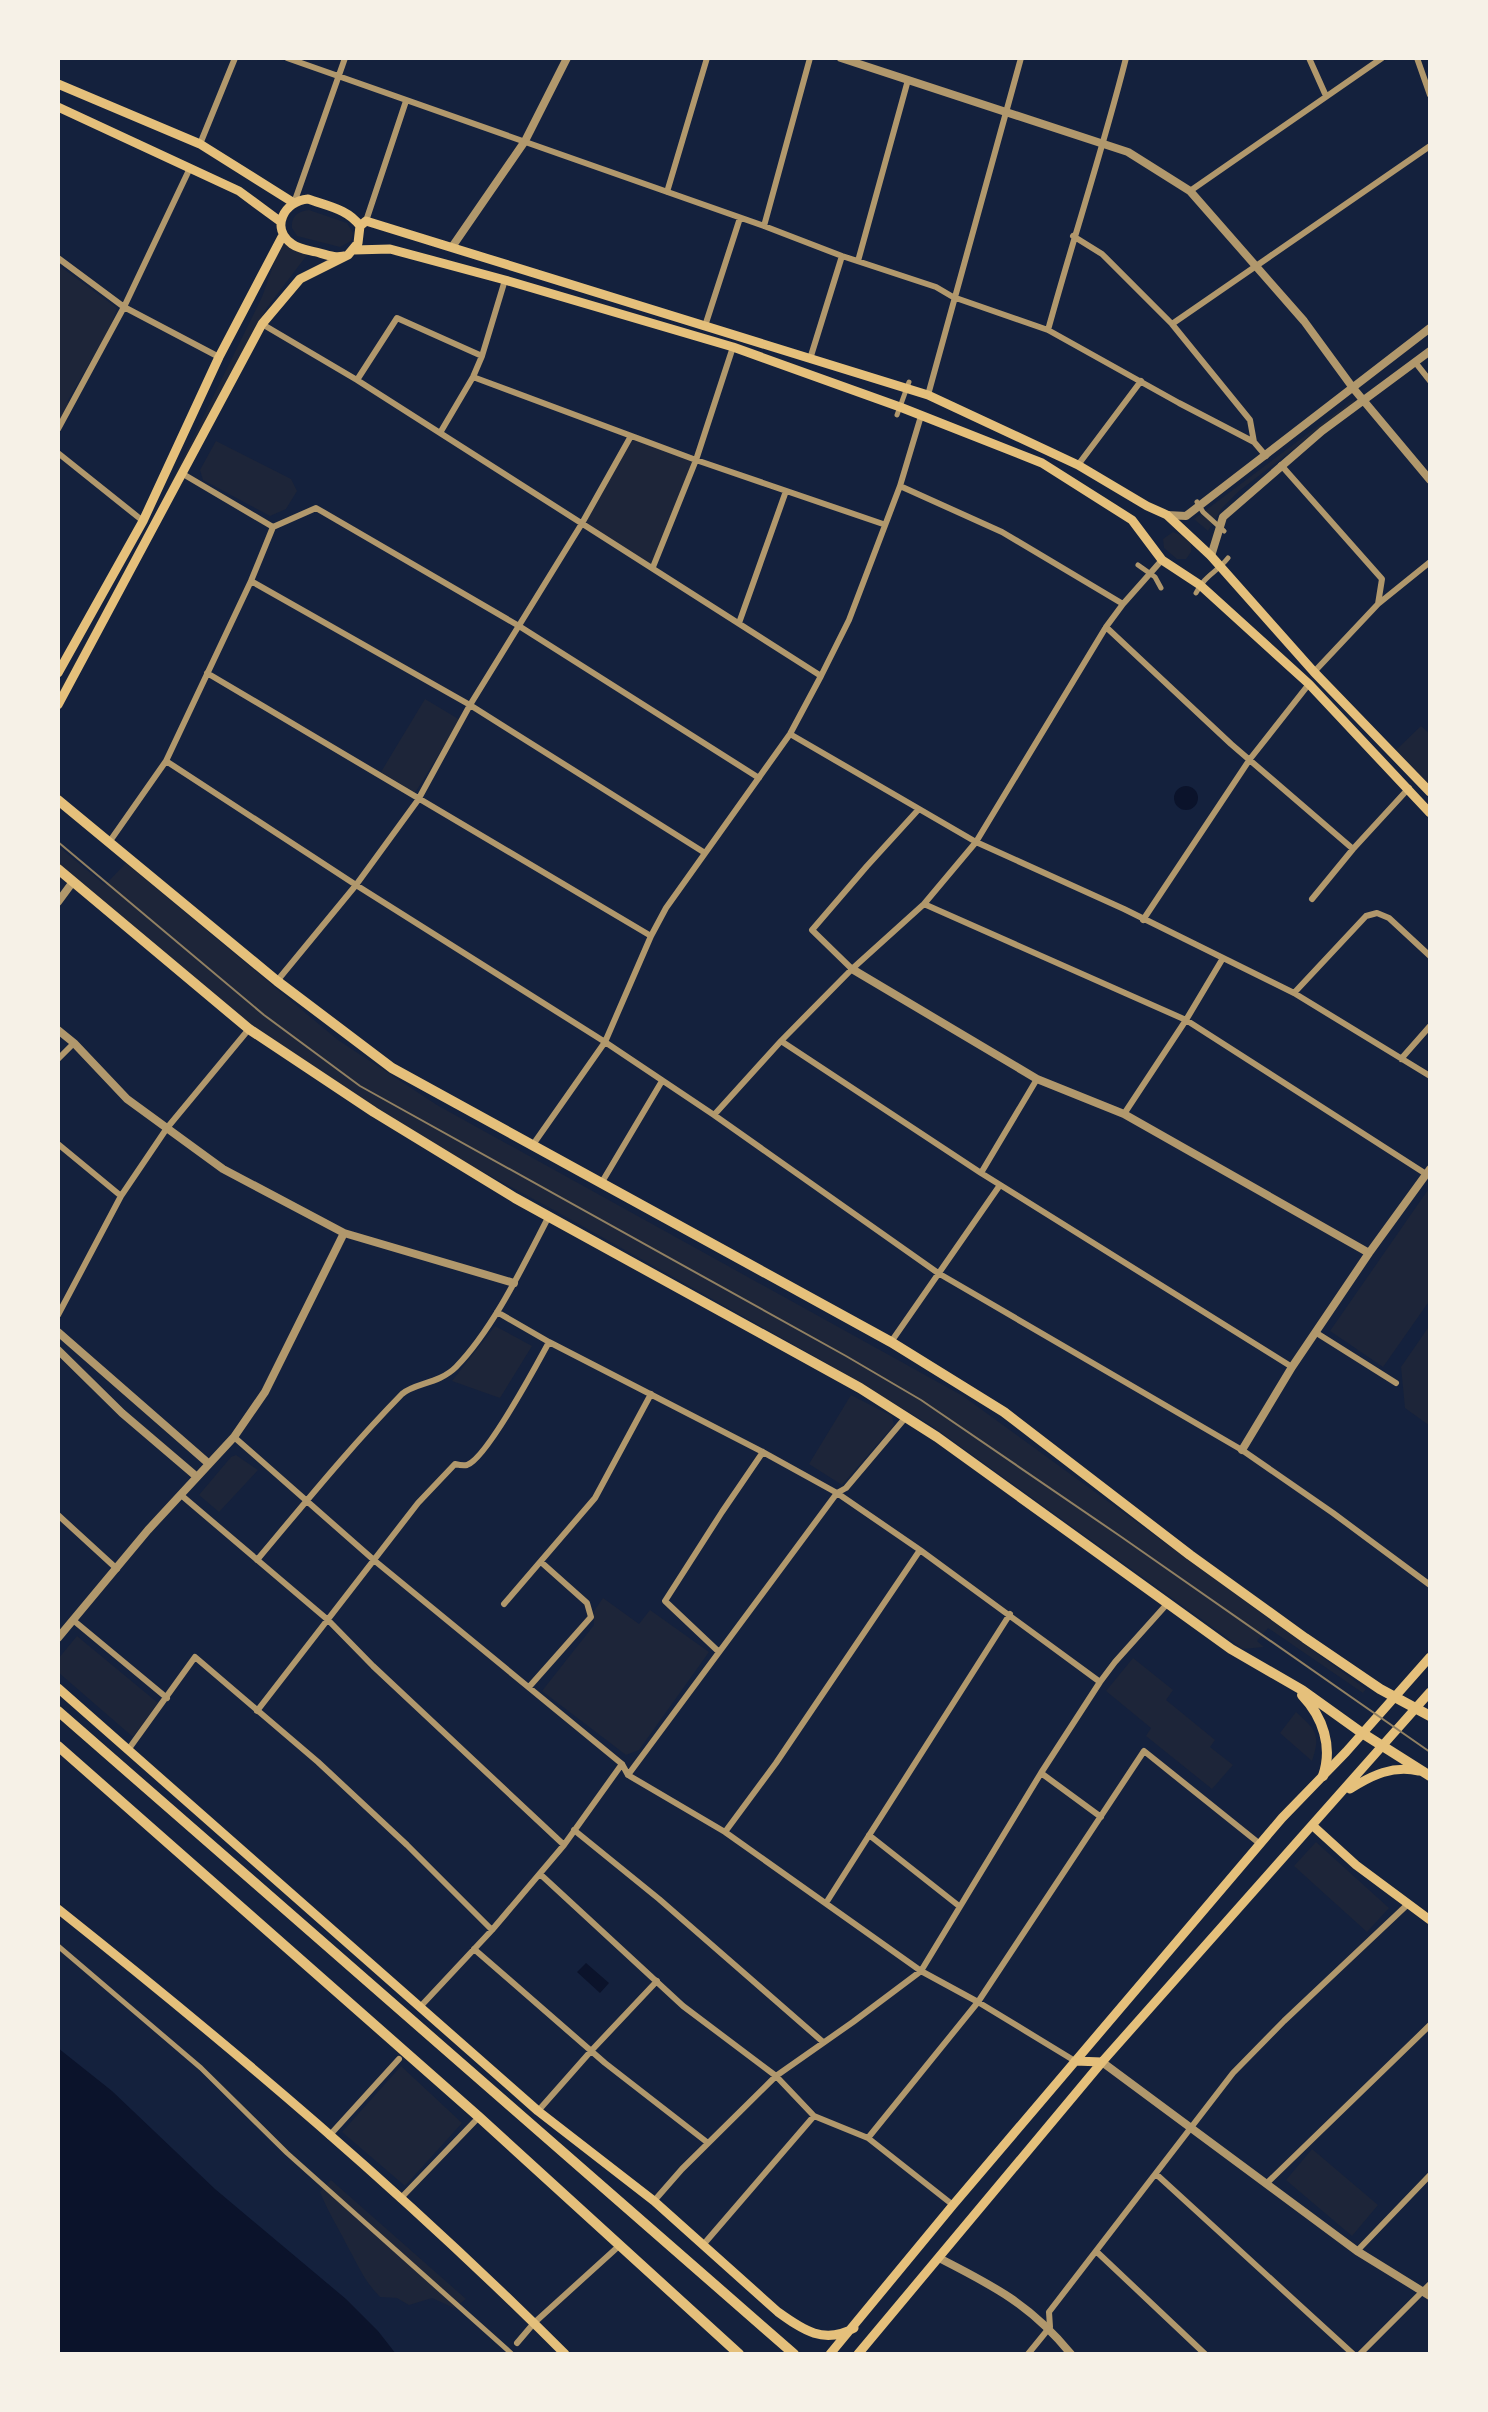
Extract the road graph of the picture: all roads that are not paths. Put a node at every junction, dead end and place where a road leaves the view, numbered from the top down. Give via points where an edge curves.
1 (235, 58) edge
2 (287, 58) edge
3 (345, 58) edge
4 (567, 58) edge
5 (707, 58) edge
6 (810, 58) edge
7 (841, 58) edge
8 (1021, 58) edge
9 (1126, 58) edge
10 (1309, 58) edge
11 (1382, 58) edge
12 (1417, 58) edge
13 (339, 77) junction
14 (908, 80) junction
15 (58, 84) edge
16 (1430, 95) edge
17 (1326, 96) junction
18 (406, 101) junction
19 (58, 107) edge
20 (1006, 112) junction
21 (525, 141) junction
22 (1104, 143) junction
23 (200, 144) junction
24 (1430, 146) edge
25 (190, 167) junction
26 (1190, 191) junction
27 (667, 192) junction
28 (294, 203) junction
29 (740, 218) junction
30 (281, 222) junction
31 (363, 224) junction
32 (764, 226) junction
33 (283, 235) junction
34 (1073, 236) junction
35 (452, 247) junction
36 (351, 253) junction
37 (842, 256) junction
38 (58, 258) edge
39 (858, 261) junction
40 (1255, 267) junction
41 (505, 280) junction
42 (953, 297) junction
43 (124, 307) junction
44 (262, 324) junction
45 (1172, 324) junction
46 (705, 326) junction
47 (1430, 328) edge
48 (1048, 330) junction
49 (733, 347) junction
50 (1430, 351) edge
51 (482, 356) junction
52 (219, 357) junction
53 (810, 359) junction
54 (1415, 362) junction
55 (473, 377) junction
56 (357, 380) junction
57 (1141, 381) junction
58 (1430, 381) edge
59 (908, 386) junction
60 (1353, 388) junction
61 (928, 395) junction
62 (1364, 400) junction
63 (898, 411) junction
64 (921, 416) junction
65 (58, 429) edge
66 (440, 433) junction
67 (631, 436) junction
68 (1254, 442) junction
69 (58, 453) edge
70 (1266, 456) junction
71 (696, 460) junction
72 (1078, 465) junction
73 (1281, 465) junction
74 (183, 474) junction
75 (1430, 480) edge
76 (900, 486) junction
77 (786, 491) junction
78 (1198, 504) junction
79 (1167, 515) junction
80 (143, 521) junction
81 (883, 524) junction
82 (581, 525) junction
83 (273, 527) junction
84 (1222, 529) junction
85 (1211, 556) junction
86 (1162, 560) junction
87 (1224, 562) junction
88 (1430, 562) edge
89 (1138, 565) dead end
90 (653, 567) junction
91 (1150, 572) junction
92 (251, 581) junction
93 (1161, 588) dead end
94 (1198, 589) junction
95 (1123, 604) junction
96 (1378, 604) junction
97 (739, 623) junction
98 (519, 626) junction
99 (1106, 627) junction
100 (1314, 672) junction
101 (58, 673) edge
102 (207, 673) junction
103 (821, 676) junction
104 (1309, 684) junction
105 (58, 705) edge
106 (470, 705) junction
107 (790, 734) junction
108 (1250, 759) junction
109 (166, 761) junction
110 (759, 778) junction
111 (1409, 788) junction
112 (1430, 792) edge
113 (58, 800) edge
114 (418, 800) junction
115 (918, 810) junction
116 (1430, 813) edge
117 (110, 841) junction
118 (976, 842) junction
119 (1353, 849) junction
120 (705, 853) junction
121 (58, 869) edge
122 (72, 883) junction
123 (356, 885) junction
124 (1312, 899) dead end
125 (58, 902) edge
126 (924, 904) junction
127 (1143, 920) junction
128 (651, 936) junction
129 (1430, 956) edge
130 (1223, 958) junction
131 (852, 969) junction
132 (277, 981) junction
133 (1294, 993) junction
134 (1186, 1020) junction
135 (1430, 1026) edge
136 (249, 1029) junction
137 (58, 1030) edge
138 (781, 1041) junction
139 (605, 1042) junction
140 (74, 1043) junction
141 (58, 1059) edge
142 (1401, 1059) junction
143 (1430, 1076) edge
144 (1037, 1079) junction
145 (662, 1081) junction
146 (1124, 1114) junction
147 (714, 1115) junction
148 (167, 1128) junction
149 (58, 1144) edge
150 (532, 1146) junction
151 (1428, 1171) edge
152 (981, 1173) junction
153 (602, 1182) junction
154 (1000, 1185) junction
155 (121, 1196) junction
156 (550, 1215) junction
157 (344, 1233) junction
158 (1369, 1253) junction
159 (938, 1273) junction
160 (514, 1283) junction
161 (497, 1312) junction
162 (58, 1315) edge
163 (58, 1332) edge
164 (1315, 1332) junction
165 (549, 1342) junction
166 (891, 1342) junction
167 (58, 1350) edge
168 (1292, 1367) junction
169 (1396, 1383) dead end
170 (651, 1394) junction
171 (906, 1417) junction
172 (234, 1437) junction
173 (1242, 1450) junction
174 (763, 1452) junction
175 (208, 1463) junction
176 (197, 1477) junction
177 (837, 1493) junction
178 (181, 1495) junction
179 (308, 1500) junction
180 (58, 1515) edge
181 (920, 1550) junction
182 (257, 1560) junction
183 (375, 1561) junction
184 (541, 1562) junction
185 (117, 1569) junction
186 (1430, 1585) edge
187 (504, 1604) dead end
188 (1167, 1604) junction
189 (1010, 1614) junction
190 (73, 1620) junction
191 (328, 1620) junction
192 (58, 1638) edge
193 (719, 1652) junction
194 (1430, 1657) edge
195 (1100, 1682) junction
196 (1293, 1685) junction
197 (529, 1687) junction
198 (58, 1688) edge
199 (1430, 1692) edge
200 (1395, 1696) junction
201 (167, 1698) junction
202 (1416, 1709) junction
203 (58, 1711) edge
204 (257, 1711) junction
205 (1430, 1716) edge
206 (1362, 1733) junction
207 (58, 1746) edge
208 (1383, 1747) junction
209 (128, 1750) junction
210 (622, 1764) junction
211 (1041, 1773) junction
212 (1426, 1774) edge
213 (628, 1775) junction
214 (1323, 1776) junction
215 (1337, 1797) junction
216 (1101, 1817) junction
217 (1312, 1825) junction
218 (574, 1830) junction
219 (725, 1832) junction
220 (869, 1835) junction
221 (1260, 1844) junction
222 (564, 1845) junction
223 (540, 1874) junction
224 (826, 1903) junction
225 (1407, 1905) junction
226 (959, 1906) junction
227 (58, 1909) edge
228 (1430, 1920) edge
229 (492, 1930) junction
230 (58, 1946) edge
231 (474, 1949) junction
232 (921, 1971) junction
233 (657, 1981) junction
234 (978, 2002) junction
235 (420, 2007) junction
236 (1430, 2025) edge
237 (823, 2042) junction
238 (591, 2051) junction
239 (399, 2059) dead end
240 (1075, 2061) junction
241 (1102, 2062) junction
242 (776, 2076) junction
243 (538, 2111) junction
244 (814, 2116) junction
245 (479, 2117) junction
246 (1191, 2128) junction
247 (329, 2136) junction
248 (868, 2138) junction
249 (708, 2143) junction
250 (1156, 2174) junction
251 (1430, 2175) edge
252 (1266, 2184) junction
253 (400, 2199) junction
254 (654, 2201) junction
255 (953, 2205) junction
256 (620, 2245) junction
257 (703, 2245) junction
258 (1357, 2251) junction
259 (1097, 2252) junction
260 (939, 2258) junction
261 (1428, 2290) edge
262 (534, 2323) junction
263 (1050, 2327) junction
264 (854, 2328) junction
265 (517, 2343) joint
266 (862, 2352) edge
267 (510, 2353) edge
268 (565, 2354) edge
269 (739, 2354) edge
270 (794, 2354) edge
271 (830, 2354) edge
272 (1028, 2354) edge
273 (1071, 2354) edge
274 (1205, 2354) edge
275 (1353, 2354) edge
276 (1360, 2354) edge

1 - 23 street
2 - 13 street
3 - 13 street
4 - 21 street
5 - 27 street
6 - 32 street
7 - 14 street
8 - 20 street
9 - 22 street
10 - 17 street
11 - 17 street
12 - 16 street
13 - 18 street
13 - 28 street
14 - 20 street
14 - 39 street
15 - 23 main road
17 - 26 street
18 - 21 street
18 - 31 street
19 - 25 main road
20 - 22 street
20 - 42 street
21 - 27 street
21 - 35 street
22 - 26 street
22 - 34 street
23 - 28 main road
24 - 40 street
25 - 30 main road via 239,191
25 - 43 street
26 - 40 street
27 - 29 street
28 - 30 main road
28 - 31 main road via 308,199
29 - 32 street
29 - 46 street
30 - 33 main road
31 - 35 main road
31 - 36 main road
32 - 37 street
33 - 36 main road via 297,247 334,257
33 - 52 main road
34 - 45 street via 1102,254
34 - 48 street
35 - 46 main road
36 - 41 main road via 390,249
36 - 44 main road via 300,279
37 - 39 street
37 - 53 street
38 - 43 street
39 - 42 street
40 - 45 street
40 - 60 street via 1304,321
41 - 49 main road
41 - 51 street
42 - 48 street
42 - 61 street
43 - 52 street
43 - 65 street
44 - 56 street
44 - 74 main road
45 - 68 street via 1250,420
46 - 53 main road
47 - 60 street
48 - 57 street
49 - 63 main road
49 - 71 street
50 - 54 street
51 - 55 street
51 - 56 street via 397,318
52 - 80 main road
53 - 59 main road
54 - 58 street
54 - 62 street
55 - 66 street
55 - 67 street
56 - 66 street
57 - 68 street
57 - 72 street
59 - 61 main road
59 - 63 street
60 - 62 street
60 - 70 street
61 - 72 main road
62 - 73 street
62 - 75 street
63 - 64 main road
64 - 76 street
64 - 86 main road via 1042,463 1132,520
66 - 82 street
67 - 71 street
67 - 82 street
68 - 70 street
69 - 80 street
70 - 78 street
71 - 77 street
71 - 90 street
72 - 79 main road
73 - 84 street via 1223,517
73 - 96 street via 1382,579
74 - 83 street
74 - 105 main road
76 - 81 street
76 - 95 street via 1002,532
77 - 81 street
77 - 97 street
78 - 79 street via 1186,516
78 - 84 street
79 - 85 main road
80 - 101 main road
81 - 103 street via 849,620
82 - 90 street
82 - 98 street
83 - 92 street
83 - 98 street via 316,508
84 - 85 street
85 - 87 main road
86 - 91 street
86 - 94 main road
87 - 94 street
87 - 100 main road
88 - 96 street
89 - 91 street
90 - 97 street
91 - 93 street
91 - 95 street
92 - 102 street
92 - 106 street
94 - 104 main road
95 - 99 street
96 - 100 street
97 - 103 street
98 - 106 street
98 - 110 street
99 - 108 street
99 - 118 street
100 - 112 main road
102 - 109 street
102 - 114 street
103 - 107 street
104 - 108 street
104 - 111 main road
106 - 114 street
106 - 120 street
107 - 110 street
107 - 115 street
108 - 119 street
108 - 127 street
109 - 117 street
109 - 123 street
110 - 120 street
111 - 116 main road
111 - 119 street
113 - 117 main road
114 - 123 street
114 - 128 street
115 - 118 street
115 - 131 street via 812,930
117 - 132 main road
118 - 126 street
118 - 127 street
119 - 124 street
120 - 128 street
121 - 122 main road
122 - 125 street
122 - 136 main road
123 - 132 street
123 - 139 street
126 - 131 street
126 - 134 street
127 - 130 street
128 - 139 street
129 - 133 street via 1377,913 1366,916
130 - 133 street
130 - 134 street
131 - 138 street
131 - 144 street
132 - 150 main road via 392,1068
133 - 142 street
134 - 146 street
134 - 151 street
135 - 142 street
136 - 148 street
136 - 156 main road via 374,1112
137 - 140 street
138 - 147 street
138 - 152 street
139 - 145 street
139 - 150 street
140 - 141 street
140 - 148 street via 127,1099
142 - 143 street
144 - 146 street
144 - 152 street
145 - 147 street
145 - 153 street
146 - 158 street
147 - 159 street
148 - 155 street
148 - 157 street via 223,1169
149 - 155 street
150 - 153 main road
151 - 158 street
152 - 154 street
153 - 166 main road
154 - 159 street
154 - 168 street
155 - 162 street
156 - 160 street
156 - 171 main road
157 - 160 street
157 - 172 street via 265,1392
158 - 164 street
159 - 166 street
159 - 173 street
160 - 161 street
161 - 165 street
161 - 179 street via 455,1368 406,1390
163 - 175 street
164 - 168 street
164 - 169 street
165 - 170 street
165 - 183 street via 477,1457 467,1465 455,1464
166 - 200 main road via 1004,1412 1190,1555
167 - 176 street
168 - 173 street
170 - 174 street
170 - 184 street via 595,1498
171 - 177 street
171 - 188 main road
172 - 175 street
172 - 179 street
173 - 186 street
174 - 177 street
174 - 193 street via 665,1601
175 - 176 street
176 - 178 street
177 - 181 street
177 - 193 street
178 - 182 street
178 - 185 street
179 - 182 street
179 - 183 street
180 - 185 street
181 - 189 street
181 - 219 street
182 - 191 street
183 - 191 street
183 - 197 street
184 - 187 street
184 - 197 street via 587,1603 591,1617
185 - 190 street
188 - 195 street
188 - 196 main road
189 - 195 street
189 - 220 street
190 - 192 street
190 - 201 street
191 - 204 street
191 - 222 street
193 - 213 street
194 - 200 main road
195 - 211 street
196 - 206 main road
196 - 214 main road via 1310,1704 1326,1737
197 - 210 street
198 - 209 main road
199 - 202 main road
200 - 202 main road
200 - 206 main road
201 - 204 street via 195,1657
201 - 209 street
202 - 205 main road
202 - 208 main road
203 - 270 main road
204 - 229 street via 318,1762
206 - 208 main road
206 - 214 main road
207 - 245 main road
208 - 212 main road
208 - 215 main road
209 - 235 main road
210 - 213 street
210 - 218 street
211 - 216 street
211 - 226 street
212 - 215 main road via 1399,1768 1374,1775
213 - 219 street
214 - 221 main road
215 - 217 main road
216 - 221 street via 1144,1751
216 - 234 street
217 - 225 main road
217 - 241 main road
218 - 222 street
218 - 237 street
219 - 224 street
220 - 224 street
220 - 226 street
221 - 240 main road
222 - 223 street
223 - 229 street
223 - 233 street
224 - 232 street
225 - 228 main road
225 - 246 street via 1233,2073
226 - 232 street
227 - 247 main road
229 - 231 street
230 - 267 street via 201,2068 287,2153
231 - 235 street
231 - 238 street
232 - 234 street
232 - 237 street
233 - 238 street
233 - 242 street
234 - 240 street
234 - 248 street
235 - 243 main road
236 - 252 street
237 - 242 street
238 - 243 street
238 - 249 street
239 - 247 street
240 - 241 main road
240 - 255 main road
241 - 246 street
241 - 260 main road
242 - 244 street
242 - 249 street
243 - 254 main road
244 - 248 street
244 - 257 street
245 - 253 street
245 - 256 main road
246 - 250 street
246 - 252 street
247 - 253 main road
248 - 255 street
249 - 254 street
250 - 259 street
250 - 275 street
251 - 258 street
252 - 258 street
253 - 262 main road
254 - 257 main road
255 - 264 main road
256 - 262 street
256 - 269 main road
257 - 264 main road via 794,2324 824,2337
258 - 261 street
259 - 263 street via 1049,2312
259 - 274 street
260 - 263 street via 996,2287
260 - 266 main road
261 - 276 street
262 - 265 street
262 - 268 main road
263 - 272 street
263 - 273 street
264 - 271 main road
265 - 267 street

